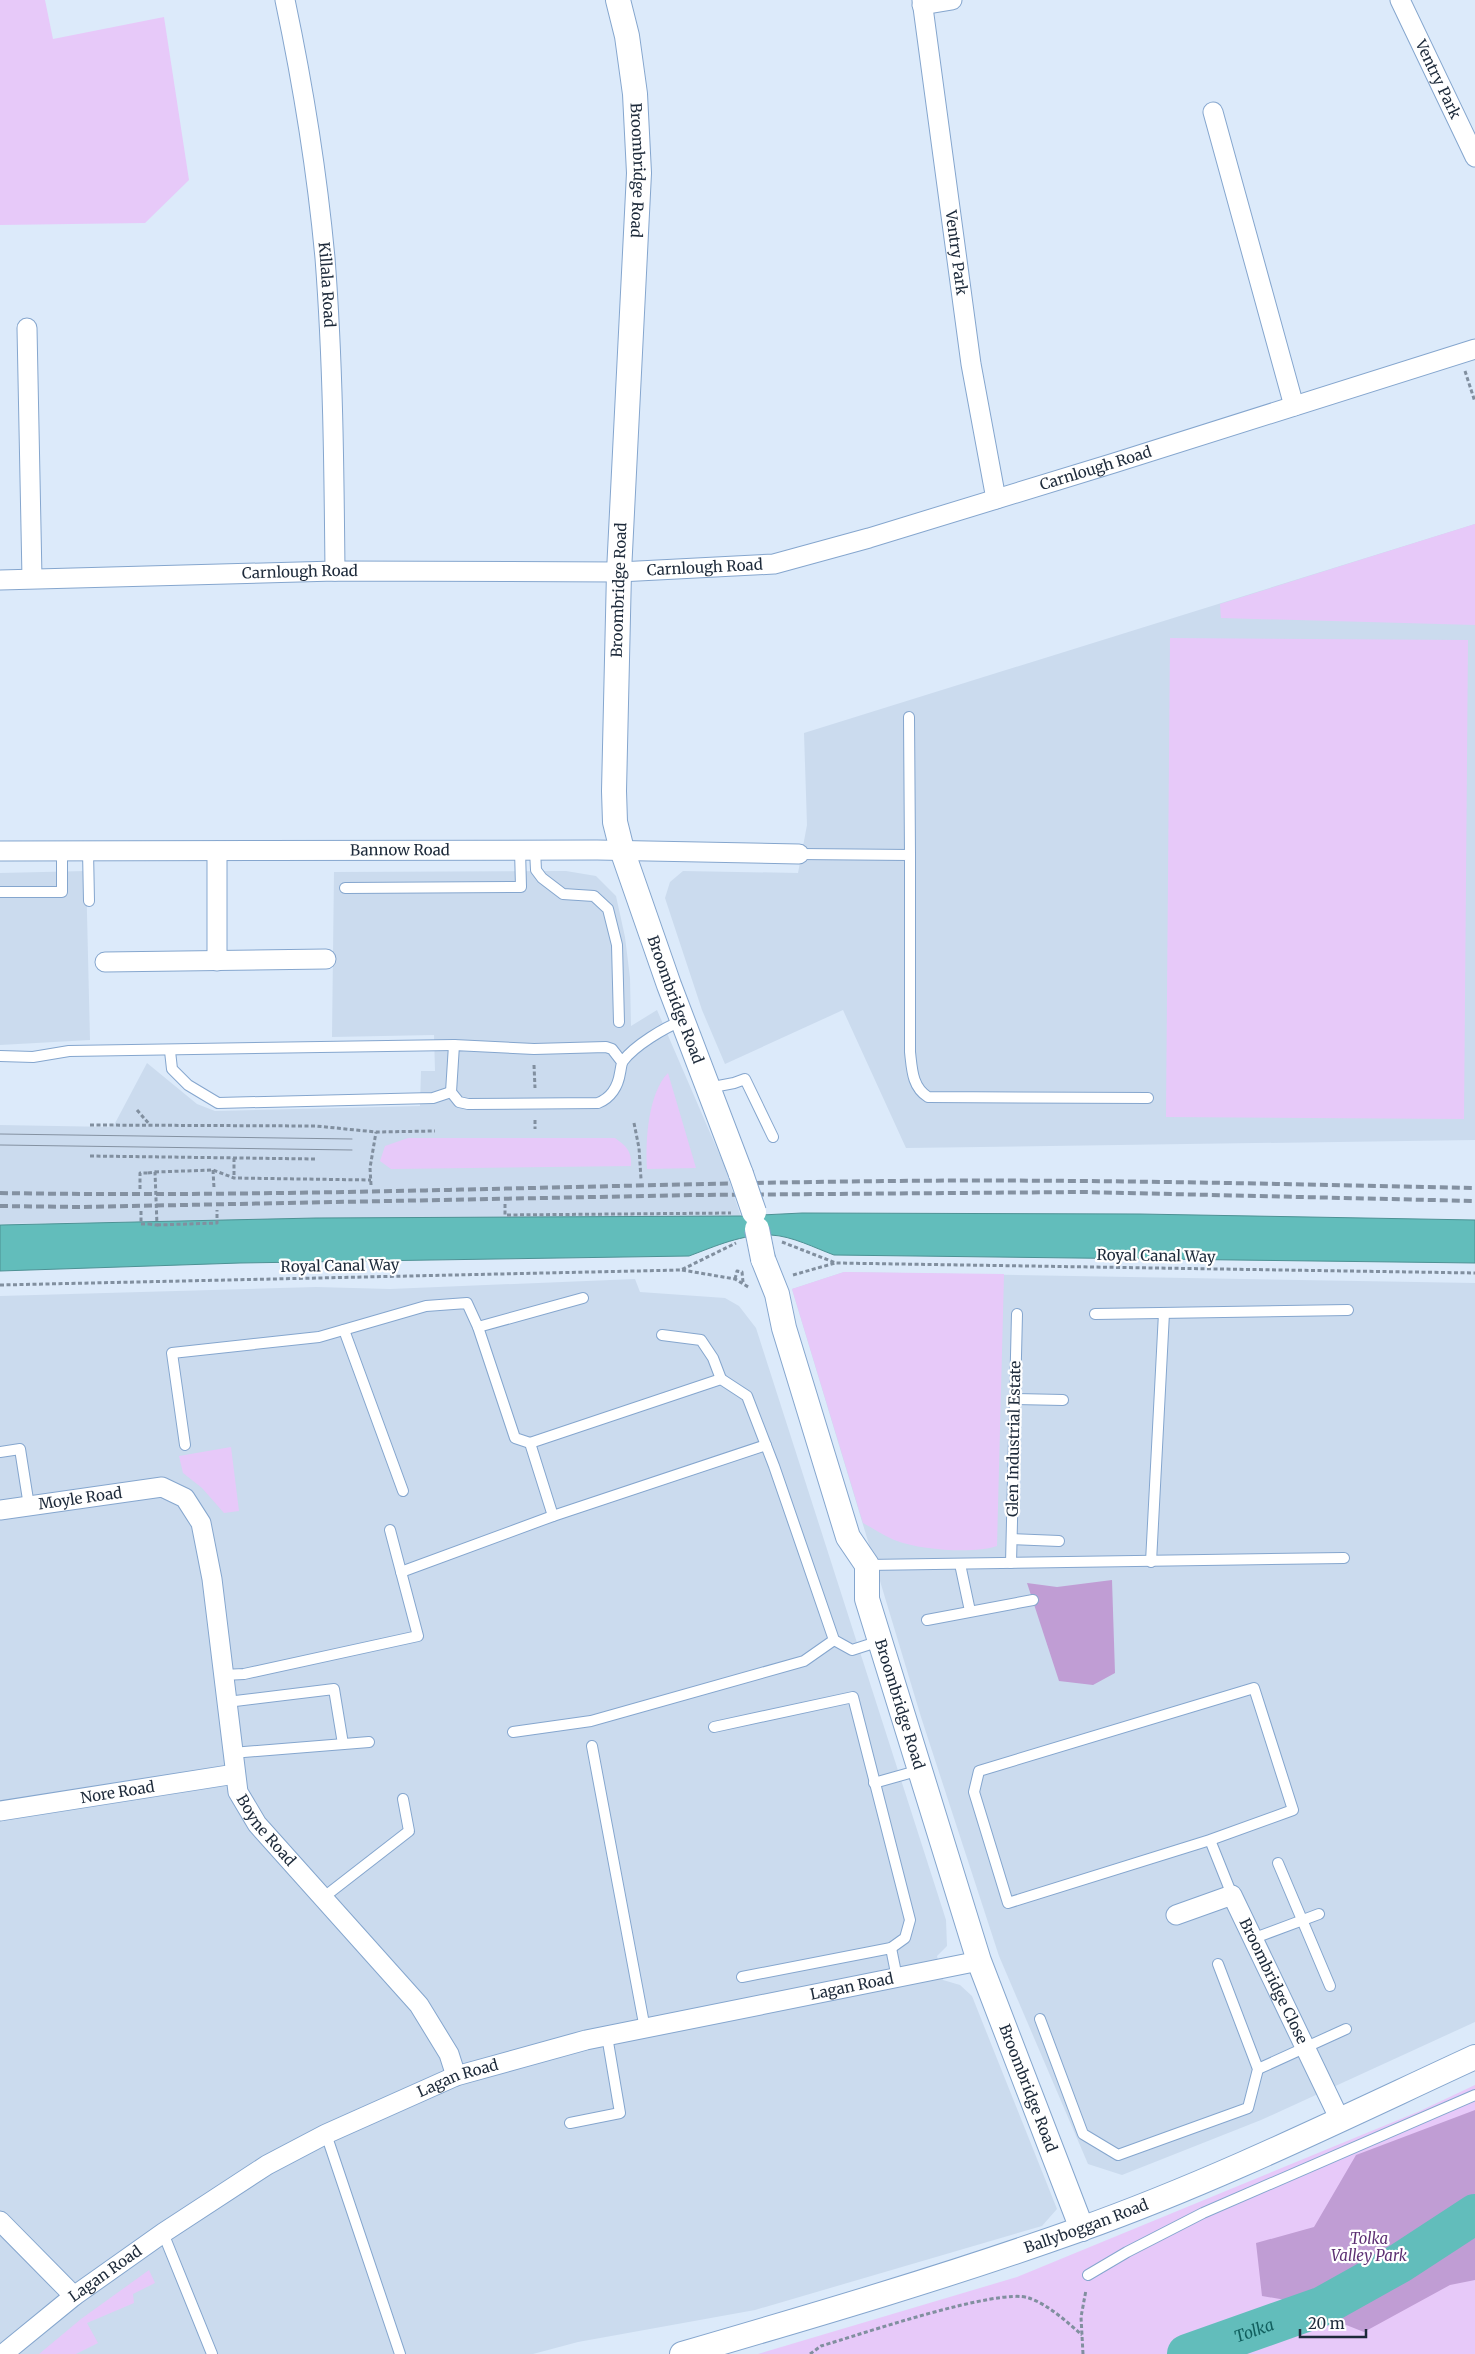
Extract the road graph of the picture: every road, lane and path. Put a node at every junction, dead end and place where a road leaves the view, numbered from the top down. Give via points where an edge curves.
1 (285, 0) edge
2 (618, 0) edge
3 (952, 0) edge
4 (1400, 0) edge
5 (922, 2) edge
6 (1213, 112) dead end
7 (1475, 157) edge
8 (27, 328) dead end
9 (1467, 351) edge
10 (1475, 402) edge
11 (1294, 406) junction
12 (996, 499) junction
13 (336, 571) junction
14 (619, 572) junction
15 (32, 578) junction
16 (0, 580) edge
17 (909, 716) dead end
18 (528, 850) junction
19 (622, 850) junction
20 (88, 851) junction
21 (217, 851) junction
22 (0, 852) edge
23 (62, 852) junction
24 (799, 854) joint
25 (910, 855) junction
26 (346, 888) dead end
27 (0, 892) edge
28 (89, 901) dead end
29 (326, 960) dead end
30 (217, 961) junction
31 (105, 962) dead end
32 (682, 1021) junction
33 (619, 1022) dead end
34 (454, 1045) junction
35 (534, 1049) junction
36 (170, 1050) junction
37 (0, 1056) edge
38 (622, 1062) junction
39 (708, 1088) junction
40 (450, 1092) junction
41 (1148, 1098) dead end
42 (535, 1104) junction
43 (137, 1110) dead end
44 (634, 1123) dead end
45 (90, 1124) dead end
46 (151, 1125) junction
47 (535, 1129) dead end
48 (435, 1131) dead end
49 (376, 1132) junction
50 (773, 1137) dead end
51 (90, 1156) dead end
52 (234, 1158) junction
53 (316, 1159) dead end
54 (213, 1170) junction
55 (155, 1172) junction
56 (234, 1178) junction
57 (641, 1179) dead end
58 (371, 1180) junction
59 (371, 1185) dead end
60 (214, 1188) dead end
61 (140, 1189) dead end
62 (504, 1204) dead end
63 (141, 1210) dead end
64 (217, 1210) dead end
65 (736, 1213) dead end
66 (157, 1224) junction
67 (1475, 1273) edge
68 (790, 1277) dead end
69 (735, 1279) dead end
70 (0, 1285) edge
71 (583, 1298) dead end
72 (1348, 1310) dead end
73 (1164, 1313) junction
74 (1018, 1314) dead end
75 (1095, 1314) dead end
76 (478, 1327) junction
77 (344, 1330) junction
78 (662, 1335) dead end
79 (721, 1379) junction
80 (1015, 1398) junction
81 (1063, 1400) dead end
82 (530, 1443) junction
83 (185, 1445) dead end
84 (766, 1446) junction
85 (0, 1452) edge
86 (162, 1487) joint
87 (403, 1491) dead end
88 (29, 1506) junction
89 (0, 1510) edge
90 (553, 1516) junction
91 (390, 1530) dead end
92 (1012, 1539) junction
93 (1059, 1541) dead end
94 (1344, 1558) dead end
95 (1151, 1562) junction
96 (1011, 1563) junction
97 (960, 1564) junction
98 (867, 1565) junction
99 (401, 1572) junction
100 (1033, 1600) dead end
101 (970, 1612) junction
102 (927, 1620) dead end
103 (834, 1640) junction
104 (880, 1641) junction
105 (223, 1675) junction
106 (226, 1702) junction
107 (714, 1727) dead end
108 (513, 1732) dead end
109 (369, 1742) dead end
110 (343, 1744) junction
111 (592, 1746) dead end
112 (232, 1753) junction
113 (920, 1770) junction
114 (235, 1774) junction
115 (874, 1783) junction
116 (403, 1799) dead end
117 (0, 1811) edge
118 (1210, 1840) junction
119 (1278, 1863) dead end
120 (1232, 1895) junction
121 (324, 1897) junction
122 (1320, 1914) dead end
123 (1176, 1915) dead end
124 (1303, 1920) junction
125 (1252, 1938) junction
126 (891, 1948) junction
127 (979, 1961) junction
128 (1218, 1964) dead end
129 (742, 1977) dead end
130 (898, 1978) junction
131 (1330, 1986) dead end
132 (1040, 2019) dead end
133 (645, 2029) junction
134 (1346, 2030) dead end
135 (607, 2036) junction
136 (1306, 2047) junction
137 (1475, 2057) edge
138 (1258, 2069) junction
139 (456, 2076) junction
140 (1475, 2095) edge
141 (1340, 2120) junction
142 (570, 2124) dead end
143 (326, 2134) junction
144 (0, 2221) edge
145 (1082, 2229) junction
146 (162, 2233) junction
147 (1088, 2275) dead end
148 (74, 2296) junction
149 (1082, 2335) dead end
150 (3, 2354) edge
151 (212, 2354) edge
152 (400, 2354) edge
153 (682, 2354) edge
154 (810, 2354) edge

1 - 13 street, Killala Road via 310,143 324,257 333,419
2 - 14 street, Broombridge Road via 635,94 640,173
3 - 5 street, Ventry Park
4 - 7 street, Ventry Park
5 - 12 street, Ventry Park via 971,364
6 - 11 street
8 - 15 street
9 - 10 path
9 - 11 street, Carnlough Road
11 - 12 street, Carnlough Road
12 - 14 street, Carnlough Road via 774,564
13 - 14 street, Carnlough Road
13 - 15 street, Carnlough Road
14 - 19 street, Broombridge Road via 614,791 615,822
15 - 16 street, Carnlough Road
17 - 25 lane
18 - 19 street, Bannow Road
18 - 21 street, Bannow Road
18 - 26 lane via 521,887
18 - 33 lane via 542,878 563,894 594,896 608,909 617,945
19 - 24 street, Bannow Road
19 - 32 street, Broombridge Road
20 - 21 street, Bannow Road
20 - 23 street, Bannow Road
20 - 28 lane
21 - 30 street
22 - 23 street, Bannow Road
23 - 27 lane via 62,892
24 - 25 lane
25 - 41 lane via 910,1052 914,1080 922,1093 928,1097
29 - 30 street
30 - 31 street
32 - 38 lane via 670,1025
32 - 39 street, Broombridge Road
34 - 35 lane
34 - 36 lane
34 - 40 lane
35 - 38 lane via 606,1047 612,1049
35 - 42 path
36 - 37 lane
36 - 40 lane via 172,1069 188,1085 218,1102 433,1098
38 - 42 lane via 617,1084 605,1100 598,1103
39 - 50 lane via 745,1079
39 - 98 street, Broombridge Road, bridge via 754,1212 763,1258 777,1294 784,1328 848,1537
40 - 42 lane via 459,1102 468,1104
42 - 47 path
43 - 46 path
44 - 57 path
45 - 46 path
46 - 49 path via 316,1126
48 - 49 path
49 - 58 path
51 - 52 path
52 - 53 path
52 - 56 path
54 - 55 path
54 - 56 path
54 - 60 path
55 - 61 path, bridge via 140,1173
55 - 66 path, bridge
56 - 58 path
58 - 59 path
62 - 65 path via 505,1216
63 - 66 path, bridge via 141,1224
64 - 66 path via 217,1223
67 - 68 path, Royal Canal Way via 836,1263
69 - 70 path, Royal Canal Way via 681,1270
71 - 76 lane
72 - 73 lane
73 - 75 lane
73 - 95 lane
74 - 80 lane, Glen Industrial Estate
76 - 77 lane via 467,1303 426,1306
76 - 82 lane via 514,1438
77 - 83 lane via 319,1337 172,1353
77 - 87 lane
78 - 79 lane via 701,1340
79 - 82 lane
79 - 84 lane via 747,1396
80 - 81 lane
80 - 92 lane, Glen Industrial Estate
82 - 90 lane
84 - 90 lane
84 - 103 lane
85 - 88 lane via 20,1449
86 - 88 street, Moyle Road
86 - 105 street, Boyne Road via 185,1498 201,1523 212,1579
88 - 89 street, Moyle Road
90 - 99 lane
91 - 99 lane
92 - 93 lane
92 - 96 lane, Glen Industrial Estate
94 - 95 lane
95 - 96 lane
96 - 97 lane
97 - 98 lane
97 - 101 lane
98 - 104 street, Broombridge Road via 867,1599
99 - 105 lane via 418,1636 244,1674
100 - 101 lane
101 - 102 lane
103 - 104 lane via 852,1650
103 - 108 lane via 804,1661 592,1721
104 - 113 street, Broombridge Road
105 - 106 street, Boyne Road
106 - 110 lane via 334,1689
106 - 112 street, Boyne Road
107 - 115 lane via 853,1697
109 - 110 lane
110 - 112 lane
111 - 133 lane
112 - 114 street, Boyne Road
113 - 115 lane
113 - 127 street, Broombridge Road
114 - 117 street, Nore Road
114 - 121 street, Boyne Road via 238,1792 257,1824
115 - 126 lane via 910,1920 905,1938
116 - 121 lane via 409,1831
118 - 118 lane via 1008,1903 974,1792 979,1771 1254,1688 1294,1810
118 - 120 lane
119 - 124 lane
120 - 123 street
120 - 125 street, Broombridge Close
121 - 139 street, Boyne Road via 420,2005 449,2054
122 - 124 lane
124 - 125 lane
124 - 131 lane
125 - 136 street, Broombridge Close
126 - 129 lane
126 - 130 lane
127 - 130 street, Lagan Road
127 - 145 street, Broombridge Road
128 - 138 lane
130 - 133 street, Lagan Road
132 - 138 lane via 1083,2134 1118,2155 1248,2108
133 - 135 street, Lagan Road
134 - 136 lane
135 - 139 street, Lagan Road
135 - 142 lane via 620,2113
136 - 138 lane
136 - 141 street, Broombridge Close
137 - 141 street, Ballyboggan Road
139 - 143 street, Lagan Road
140 - 147 lane via 1203,2213
141 - 145 street, Ballyboggan Road via 1253,2160
143 - 146 street, Lagan Road via 267,2165
143 - 152 lane
144 - 148 street
145 - 153 street, Ballyboggan Road via 923,2284
146 - 148 street, Lagan Road
146 - 151 lane
148 - 150 street, Lagan Road
149 - 154 path via 1028,2297 989,2298 821,2346

